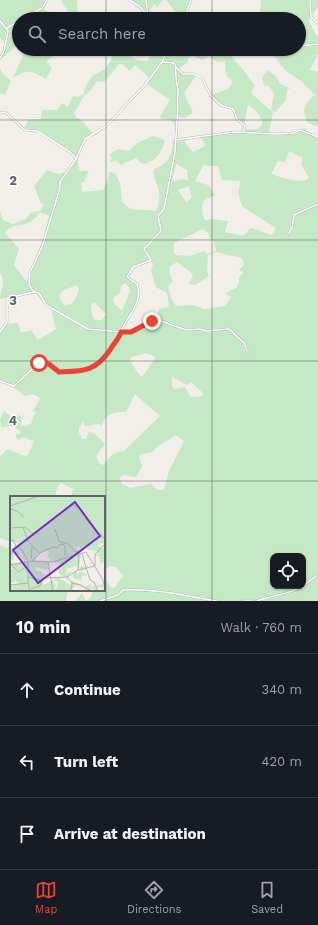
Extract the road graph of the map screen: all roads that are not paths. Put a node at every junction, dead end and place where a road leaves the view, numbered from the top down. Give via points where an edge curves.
1 (47, 0) edge
2 (128, 0) edge
3 (146, 0) edge
4 (191, 0) edge
5 (310, 0) edge
6 (35, 12) edge
7 (145, 12) edge
8 (148, 12) edge
9 (187, 12) edge
10 (0, 21) edge
11 (318, 24) edge
12 (12, 25) edge
13 (7, 28) junction
14 (318, 44) edge
15 (306, 45) edge
16 (165, 56) edge
17 (0, 58) edge
18 (162, 62) junction
19 (176, 67) junction
20 (0, 113) edge
21 (243, 132) junction
22 (318, 137) edge
23 (176, 140) junction
24 (76, 159) junction
25 (318, 204) edge
26 (289, 233) dead end
27 (34, 292) junction
28 (0, 332) edge
29 (121, 332) junction
30 (247, 352) dead end
31 (0, 381) edge
32 (316, 576) dead end
33 (306, 584) edge
34 (298, 589) edge
35 (100, 601) edge
36 (217, 601) edge
37 (244, 601) edge
38 (252, 601) edge
39 (256, 601) edge

1 - 6 street via 42,8
2 - 7 street
3 - 8 street
4 - 9 street
5 - 11 street via 311,16
10 - 13 street
12 - 13 street
13 - 17 street via 8,34
14 - 15 street
16 - 18 street
18 - 19 street via 174,63
18 - 24 street via 145,85 106,126 85,139
19 - 21 street via 183,74 194,74 202,78 211,96 221,105 233,109 237,119 245,126
19 - 23 street
20 - 24 street via 5,112 25,130 37,131 70,152
21 - 22 street via 276,134 300,130
21 - 23 street
23 - 29 street via 164,209 158,216 161,231 144,248 151,260 134,267 127,277 137,284 139,294 137,304
24 - 27 street via 60,182 42,247 30,272 29,284
25 - 26 street via 294,215
27 - 28 street via 6,298 7,322
27 - 29 street via 39,293 46,305 88,329
29 - 30 street via 131,332 158,320 186,330 226,328 244,343
29 - 31 street via 96,366 82,371 59,372 49,364 39,363 14,386
32 - 33 street
34 - 39 street
35 - 36 street via 118,595 122,590 131,589 170,591
37 - 38 street

